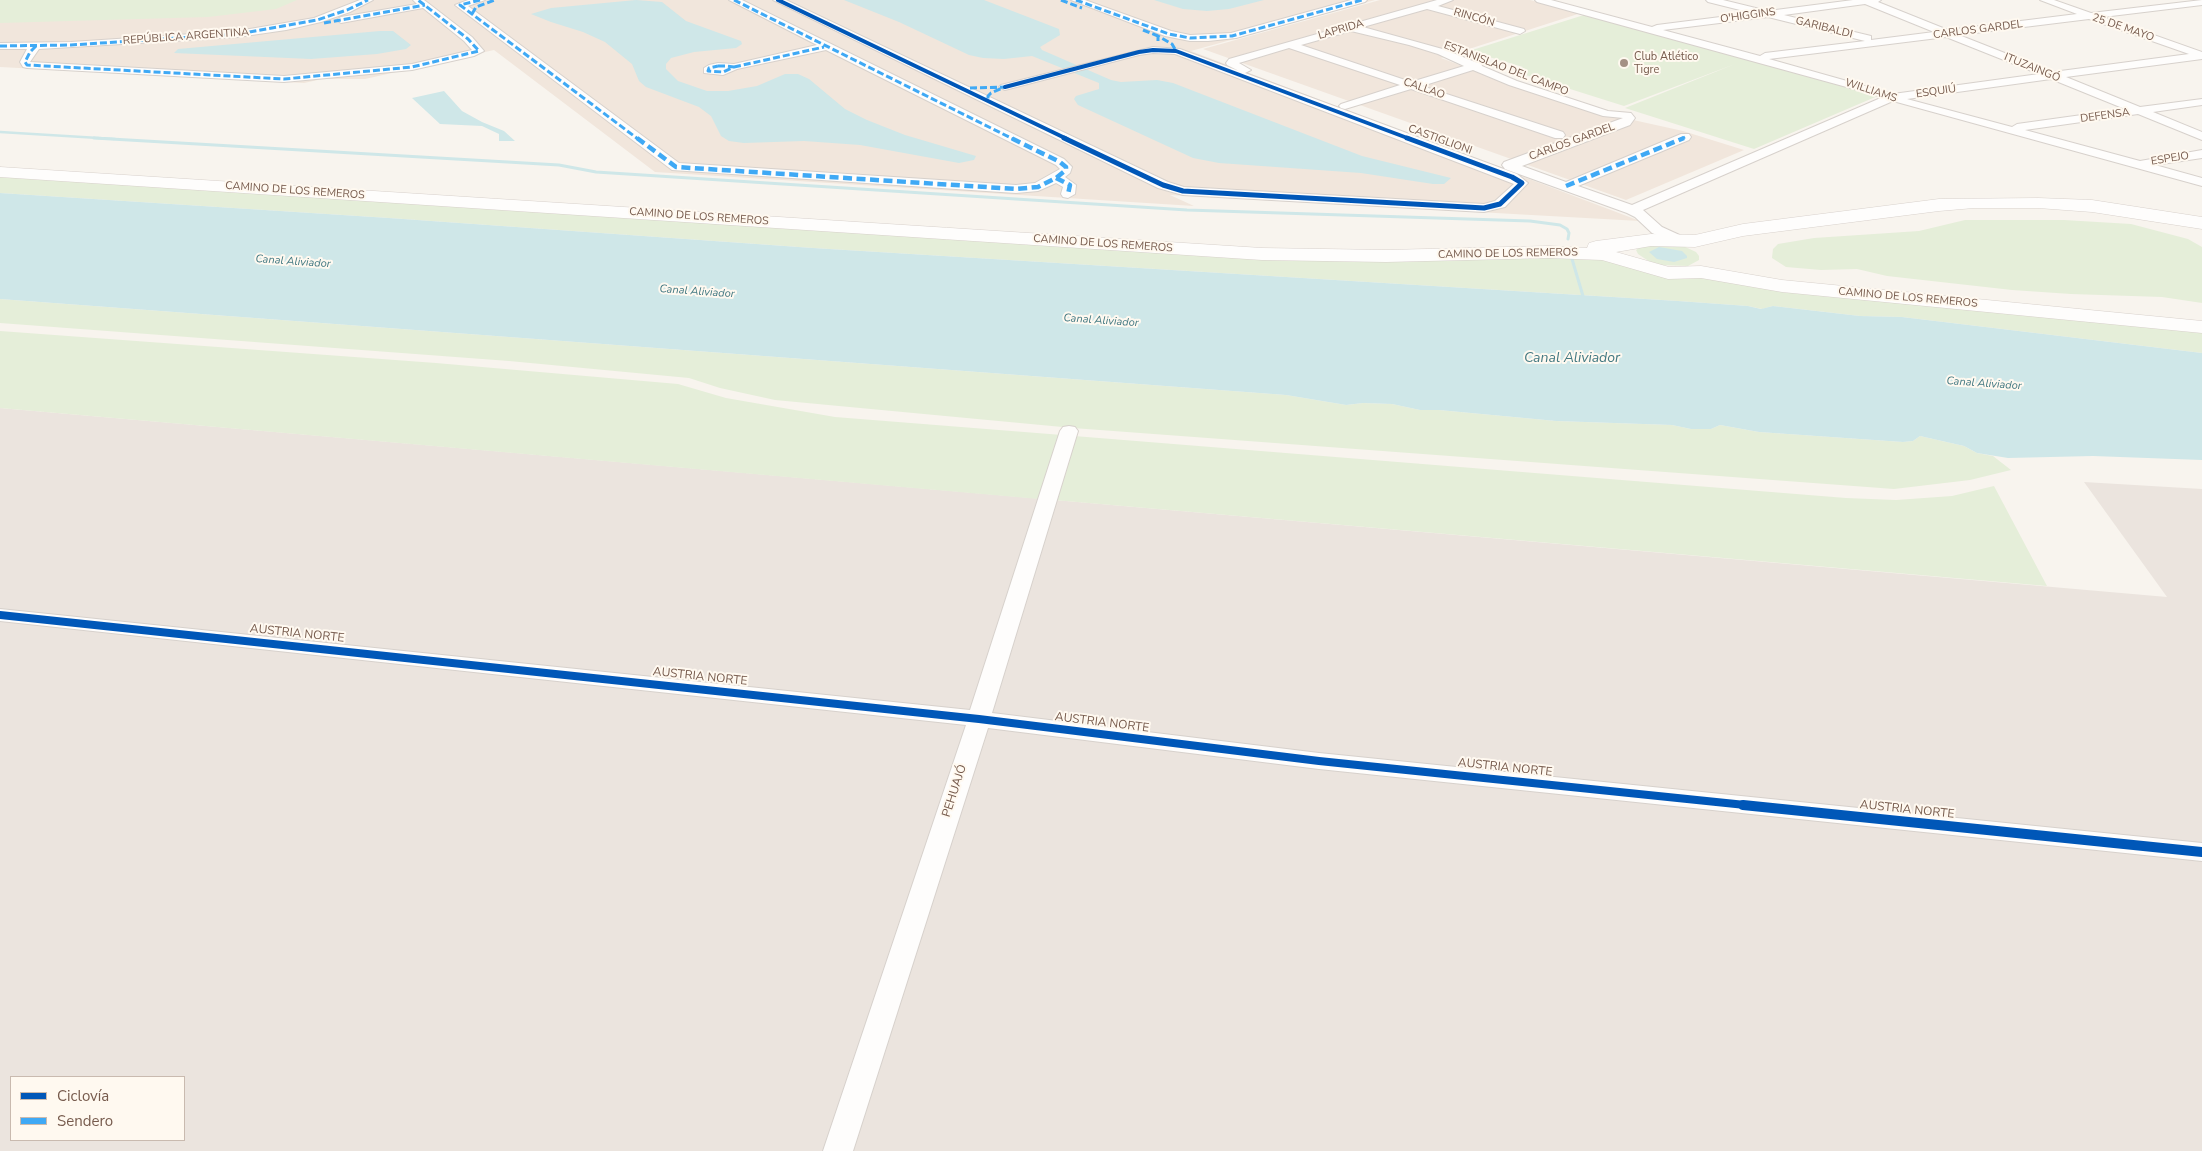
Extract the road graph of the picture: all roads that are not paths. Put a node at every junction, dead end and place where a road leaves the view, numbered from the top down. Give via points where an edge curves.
1 (368, 0) edge
2 (480, 0) edge
3 (495, 0) edge
4 (734, 0) edge
5 (778, 0) edge
6 (1061, 0) edge
7 (1076, 0) edge
8 (1362, 0) edge
9 (1448, 0) edge
10 (1540, 0) edge
11 (1711, 0) edge
12 (1878, 0) edge
13 (2044, 0) edge
14 (1865, 1) edge
15 (2202, 2) edge
16 (421, 3) edge
17 (1590, 3) dead end
18 (1428, 6) junction
19 (1572, 9) junction
20 (1764, 13) junction
21 (472, 14) junction
22 (2090, 16) junction
23 (314, 25) dead end
24 (1356, 26) junction
25 (1649, 29) junction
26 (1520, 31) dead end
27 (1948, 34) junction
28 (1158, 36) junction
29 (1879, 42) junction
30 (1290, 45) junction
31 (0, 46) edge
32 (36, 46) junction
33 (824, 47) junction
34 (1176, 51) junction
35 (1139, 52) junction
36 (2202, 56) edge
37 (1754, 58) junction
38 (1233, 61) joint
39 (1488, 63) junction
40 (1472, 65) junction
41 (734, 66) dead end
42 (2052, 76) junction
43 (1411, 85) junction
44 (958, 87) junction
45 (1005, 87) junction
46 (1892, 97) junction
47 (988, 101) junction
48 (2202, 102) edge
49 (1345, 106) junction
50 (2139, 111) junction
51 (1607, 114) junction
52 (1627, 115) junction
53 (2008, 130) junction
54 (1558, 134) junction
55 (2202, 136) edge
56 (1685, 137) dead end
57 (1525, 147) dead end
58 (2202, 154) edge
59 (1508, 159) junction
60 (0, 164) edge
61 (2138, 164) junction
62 (0, 172) edge
63 (1056, 178) junction
64 (2202, 182) edge
65 (1566, 186) junction
66 (1068, 194) dead end
67 (1632, 210) junction
68 (1650, 223) junction
69 (2202, 223) edge
70 (1682, 241) junction
71 (1634, 242) junction
72 (1644, 266) junction
73 (1701, 272) junction
74 (2202, 327) edge
75 (1069, 431) dead end
76 (0, 615) edge
77 (979, 719) junction
78 (2202, 852) edge
79 (838, 1151) edge

1 - 32 street, REPÚBLICA ARGENTINA via 317,20 258,32
2 - 21 street via 460,5
3 - 21 street via 476,7
4 - 33 street
5 - 44 street
6 - 28 street
7 - 8 street via 1169,34 1208,38 1232,36
9 - 18 street, LAPRIDA
10 - 19 street, WILLIAMS
11 - 20 street, GARIBALDI
12 - 14 street, O'HIGGINS
13 - 22 street, 25 DE MAYO
14 - 20 street, O'HIGGINS
14 - 27 street, ITUZAINGÓ
15 - 22 street, CARLOS GARDEL
16 - 23 street
16 - 32 street via 479,50 412,67 284,79 27,65 27,57
17 - 19 street
18 - 24 street, LAPRIDA
18 - 26 street, RINCÓN
19 - 25 street, WILLIAMS
20 - 25 street, O'HIGGINS
20 - 29 street, GARIBALDI
21 - 63 street via 676,167 1016,189 1038,187
22 - 27 street, CARLOS GARDEL
22 - 36 street, 25 DE MAYO
24 - 30 street, LAPRIDA
24 - 39 street, ESTANISLAO DEL CAMPO via 1420,38
24 - 40 street, ESTANISLAO DEL CAMPO via 1413,42
25 - 37 street, WILLIAMS
27 - 29 street, CARLOS GARDEL
27 - 42 street, ITUZAINGÓ
28 - 34 street via 1172,44
28 - 35 street via 1154,46
29 - 37 street, CARLOS GARDEL
30 - 38 street, LAPRIDA
30 - 43 street, CALLAO
31 - 32 street, REPÚBLICA ARGENTINA
33 - 41 street
33 - 63 street via 1060,162 1066,170
34 - 35 street
34 - 47 street via 1522,183 1500,204 1484,208 1183,191 1163,185
35 - 45 street
36 - 42 street, ESQUIÚ
37 - 46 street, WILLIAMS
38 - 49 street, CASTIGLIONI via 1233,66
39 - 40 street
39 - 52 street, ESTANISLAO DEL CAMPO via 1539,84 1619,109
40 - 43 street
40 - 51 street, ESTANISLAO DEL CAMPO via 1513,83
42 - 46 street, ESQUIÚ
42 - 50 street, ITUZAINGÓ
43 - 49 street
43 - 54 street, CALLAO
44 - 45 street
44 - 47 street
45 - 47 street via 991,93
46 - 53 street, WILLIAMS
46 - 67 street, ESQUIÚ
48 - 50 street, DEFENSA
49 - 59 street, CASTIGLIONI via 1491,159
50 - 53 street, DEFENSA
50 - 55 street, ITUZAINGÓ
51 - 52 street, ESTANISLAO DEL CAMPO
51 - 54 street, CARLOS GARDEL
52 - 59 street, CARLOS GARDEL via 1626,122
53 - 61 street, WILLIAMS
54 - 57 street, CARLOS GARDEL
56 - 65 street
58 - 61 street, ESPEJO
59 - 65 street, CASTIGLIONI
60 - 71 main road, CAMINO DE LOS REMEROS via 1266,246 1591,247
61 - 64 street, WILLIAMS
62 - 72 main road, CAMINO DE LOS REMEROS via 1262,254 1386,256 1569,252 1603,254
63 - 66 street via 1070,185
65 - 67 street, CASTIGLIONI
67 - 68 street, CASTIGLIONI
68 - 70 street, CASTIGLIONI via 1657,230
68 - 71 street
69 - 70 main road, CAMINO DE LOS REMEROS via 2092,206 1974,203 1743,230
70 - 71 main road, CAMINO DE LOS REMEROS
70 - 73 main road via 1710,258 1708,267
71 - 72 main road via 1628,247 1630,257
72 - 73 main road, CAMINO DE LOS REMEROS via 1668,272
73 - 74 main road, CAMINO DE LOS REMEROS via 1782,286
75 - 77 street, PEHUAJÓ
76 - 77 street, AUSTRIA NORTE
77 - 78 street, AUSTRIA NORTE via 1319,760
77 - 79 street, PEHUAJÓ

